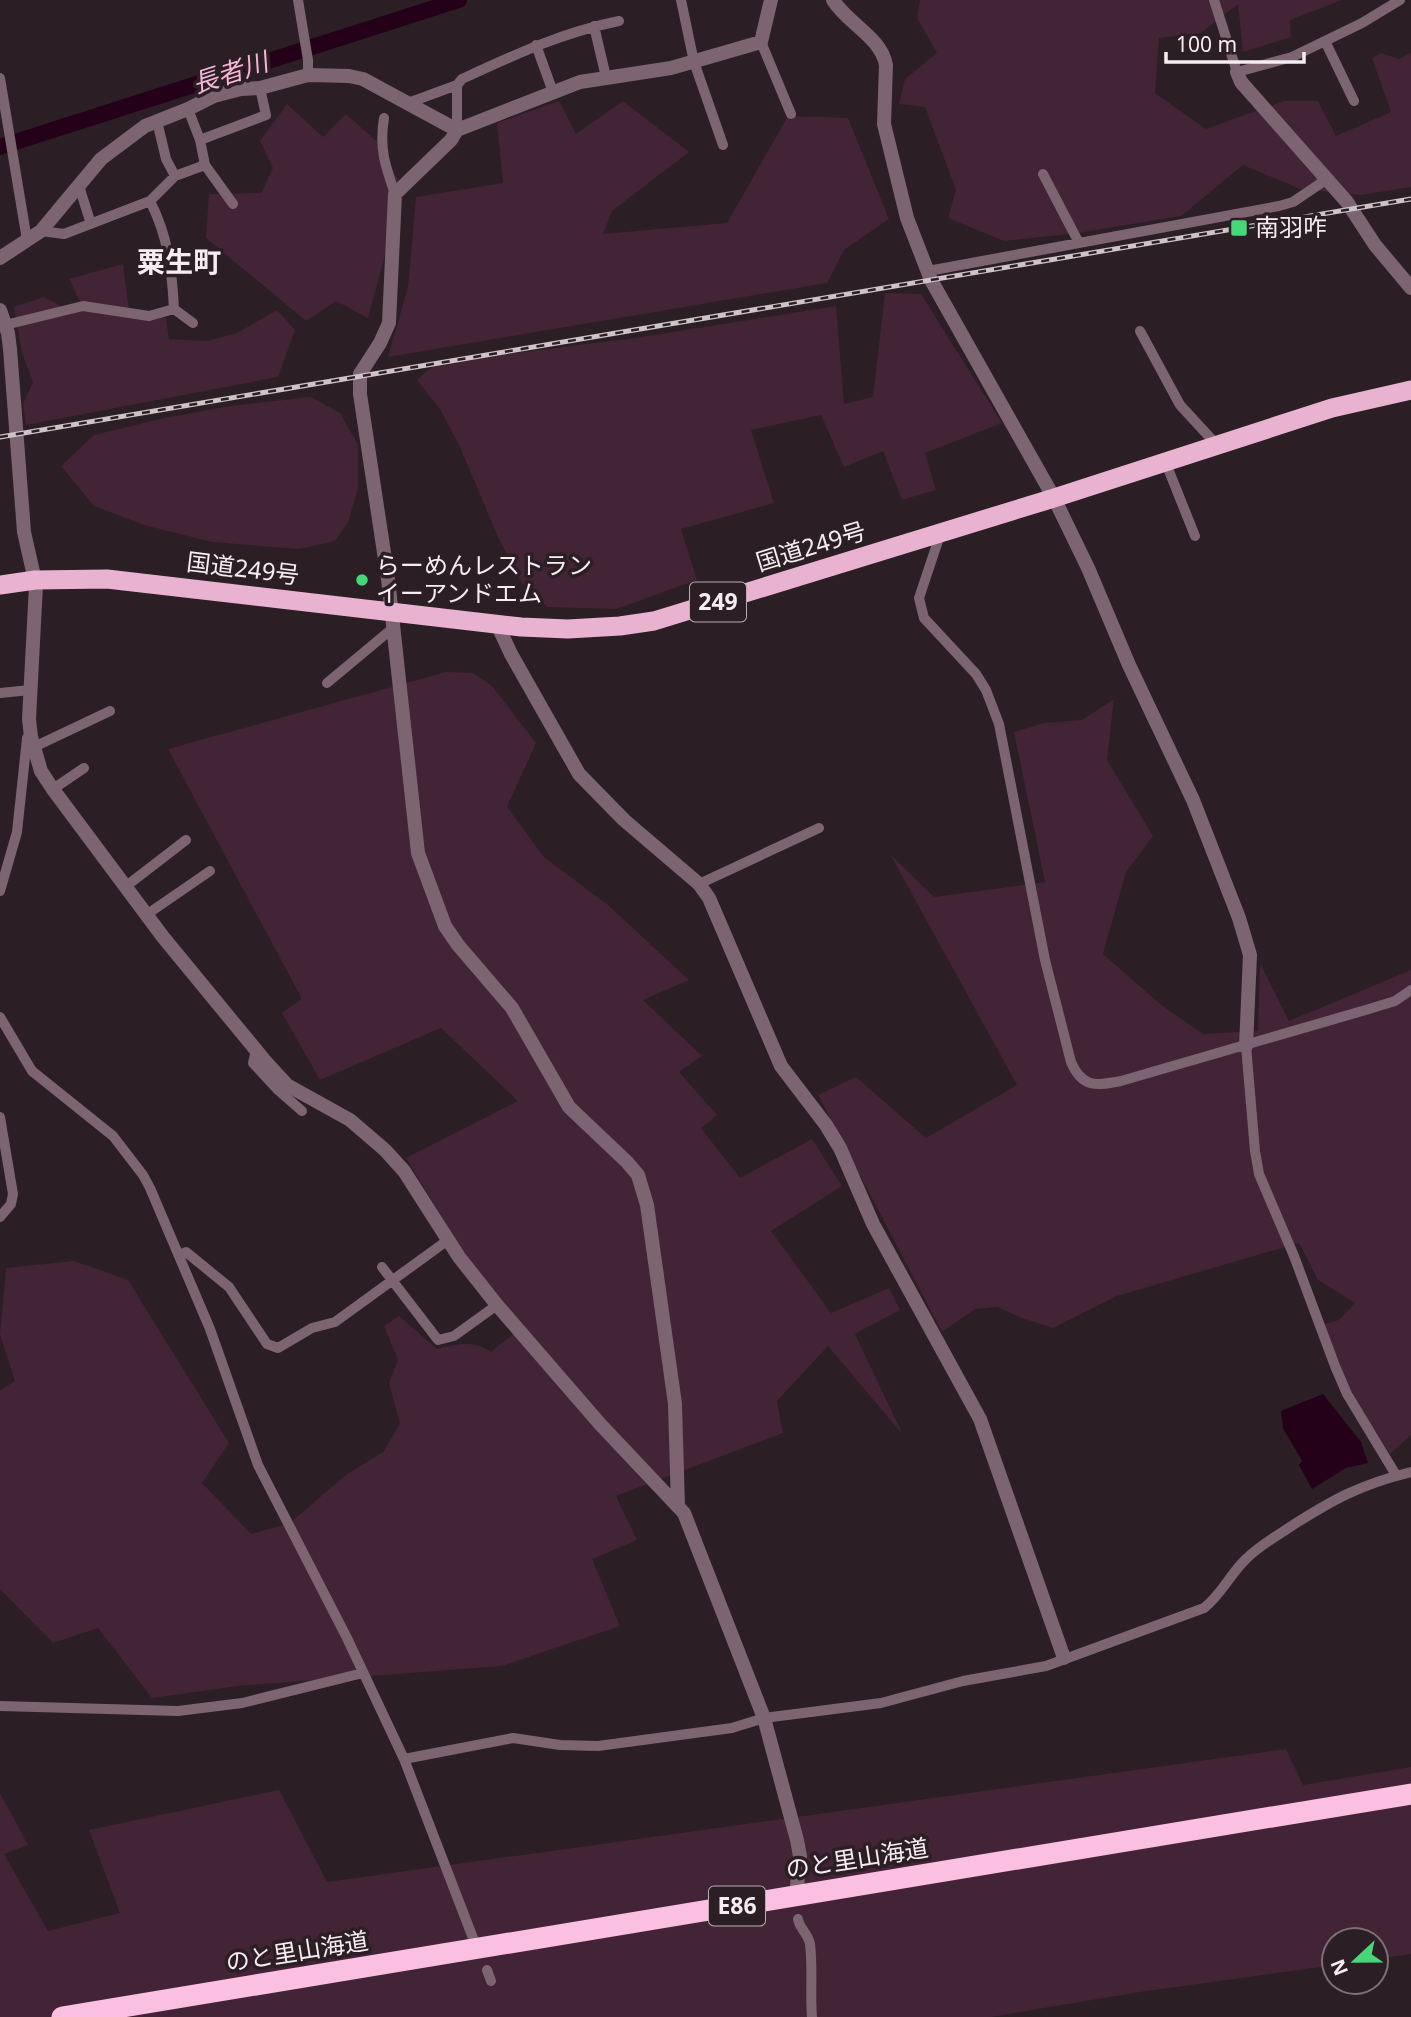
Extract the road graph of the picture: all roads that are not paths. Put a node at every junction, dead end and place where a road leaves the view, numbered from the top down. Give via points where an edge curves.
1 (298, 0) edge
2 (681, 0) edge
3 (771, 0) edge
4 (832, 0) edge
5 (1214, 0) edge
6 (1400, 0) edge
7 (619, 21) dead end
8 (594, 26) junction
9 (1325, 41) junction
10 (761, 42) junction
11 (536, 45) junction
12 (694, 62) junction
13 (1237, 72) junction
14 (308, 75) junction
15 (606, 77) junction
16 (0, 78) edge
17 (457, 85) junction
18 (260, 88) junction
19 (553, 92) junction
20 (1354, 101) dead end
21 (408, 103) junction
22 (188, 109) junction
23 (791, 114) dead end
24 (384, 118) dead end
25 (157, 121) junction
26 (457, 130) junction
27 (200, 140) junction
28 (723, 145) dead end
29 (205, 165) junction
30 (1043, 174) dead end
31 (175, 176) junction
32 (1327, 179) junction
33 (79, 186) junction
34 (396, 194) junction
35 (150, 201) junction
36 (233, 204) dead end
37 (91, 223) junction
38 (41, 231) junction
39 (27, 240) junction
40 (1079, 243) junction
41 (0, 257) edge
42 (928, 271) junction
43 (1411, 288) edge
44 (174, 309) junction
45 (0, 310) edge
46 (193, 323) dead end
47 (5, 325) junction
48 (1140, 331) dead end
49 (1411, 390) edge
50 (1216, 444) junction
51 (1165, 461) junction
52 (1054, 498) junction
53 (941, 532) junction
54 (1195, 536) dead end
55 (35, 580) junction
56 (0, 585) edge
57 (392, 620) junction
58 (497, 624) junction
59 (327, 683) dead end
60 (30, 690) junction
61 (0, 693) edge
62 (110, 711) dead end
63 (32, 742) junction
64 (84, 768) dead end
65 (52, 789) junction
66 (819, 828) dead end
67 (186, 840) dead end
68 (0, 842) edge
69 (14, 845) junction
70 (210, 871) dead end
71 (699, 884) junction
72 (125, 887) junction
73 (0, 891) edge
74 (146, 915) junction
75 (1411, 990) edge
76 (0, 1017) edge
77 (1246, 1046) junction
78 (256, 1050) junction
79 (302, 1111) dead end
80 (0, 1116) edge
81 (0, 1217) edge
82 (448, 1240) junction
83 (180, 1255) junction
84 (382, 1267) dead end
85 (393, 1281) junction
86 (497, 1306) junction
87 (1411, 1472) edge
88 (1396, 1475) junction
89 (678, 1506) junction
90 (1064, 1658) junction
91 (363, 1673) junction
92 (0, 1706) edge
93 (764, 1718) junction
94 (404, 1759) junction
95 (1411, 1794) edge
96 (1411, 1808) edge
97 (797, 1886) dead end
98 (798, 1919) dead end
99 (473, 1938) dead end
100 (487, 1970) dead end
101 (491, 1981) dead end
102 (62, 2017) edge
103 (152, 2017) edge
104 (812, 2017) edge

1 - 14 street
2 - 12 street
3 - 10 street
4 - 42 street via 884,56 884,124 907,218
5 - 13 street
6 - 9 street
7 - 8 street
8 - 11 street
8 - 15 street
9 - 13 street via 1292,58
9 - 20 street
10 - 12 street
10 - 23 street
11 - 17 street
11 - 19 street
12 - 15 street
12 - 28 street
13 - 32 street
14 - 18 street
14 - 21 street via 363,79
15 - 19 street
16 - 39 street
17 - 21 street
17 - 26 street
18 - 22 street via 214,96
18 - 27 street via 266,115
19 - 26 street
21 - 26 street
22 - 25 street
22 - 27 street
24 - 34 street via 382,155
25 - 31 street
25 - 33 street via 101,159
26 - 34 street
27 - 29 street
29 - 31 street
29 - 36 street
30 - 40 street
31 - 35 street
32 - 40 street via 1279,206
32 - 43 street
33 - 37 street
33 - 38 street
34 - 57 street via 388,323 360,374
35 - 37 street
35 - 44 street via 167,244
37 - 38 street via 64,234
38 - 39 street
39 - 41 street
40 - 42 street
42 - 52 street
44 - 46 street
44 - 47 street via 149,316 83,306
45 - 47 street
47 - 55 street via 24,532
48 - 50 street via 1180,405
49 - 50 highway, 国道249号 / 249 via 1332,408
50 - 51 highway, 国道249号 / 249
51 - 52 highway, 国道249号 / 249
51 - 54 street
52 - 53 highway, 国道249号 / 249
52 - 77 street via 1193,800 1239,918 1250,956
53 - 58 highway, 国道249号 / 249 via 654,621 568,629
53 - 77 street via 919,598 920,608 976,674 999,724 1045,960 1074,1070 1086,1082 1105,1084
55 - 56 highway, 国道249号 / 249
55 - 57 highway, 国道249号 / 249 via 107,579
55 - 60 street
57 - 58 highway, 国道249号 / 249
57 - 59 street
57 - 89 street via 418,853 445,926 512,1009 569,1107 638,1175 647,1205 675,1404
58 - 71 street via 579,774 624,820
60 - 61 street
60 - 63 street
62 - 63 street
63 - 65 street
63 - 69 street via 27,738
64 - 65 street
65 - 72 street
66 - 71 street
67 - 72 street
68 - 69 street
69 - 73 street
70 - 74 street
71 - 90 street via 781,1066 840,1148 879,1234 980,1419
72 - 74 street
74 - 78 street
75 - 77 street via 1395,1001
76 - 83 street via 32,1071 113,1136 129,1155 150,1188
77 - 88 street via 1259,1174 1347,1394
78 - 79 street via 253,1063
78 - 82 street via 287,1084 350,1120 385,1150 404,1171
80 - 81 street via 13,1194
82 - 85 street
82 - 86 street
83 - 85 street via 186,1252 223,1281 267,1344 278,1348 312,1328 335,1322
83 - 91 street via 258,1465
84 - 85 street
85 - 86 street via 438,1340 454,1336
86 - 89 street
87 - 88 street
88 - 90 street via 1331,1500 1275,1537 1247,1558 1205,1608
89 - 93 street via 689,1522
90 - 93 street via 881,1703
91 - 92 street via 207,1709
91 - 94 street
93 - 94 street via 732,1728 598,1746 513,1738
93 - 97 street via 797,1840
94 - 99 street
95 - 102 highway, のと里山海道 / E86
96 - 103 highway, のと里山海道 / E86
98 - 104 street via 810,1945
100 - 101 street

